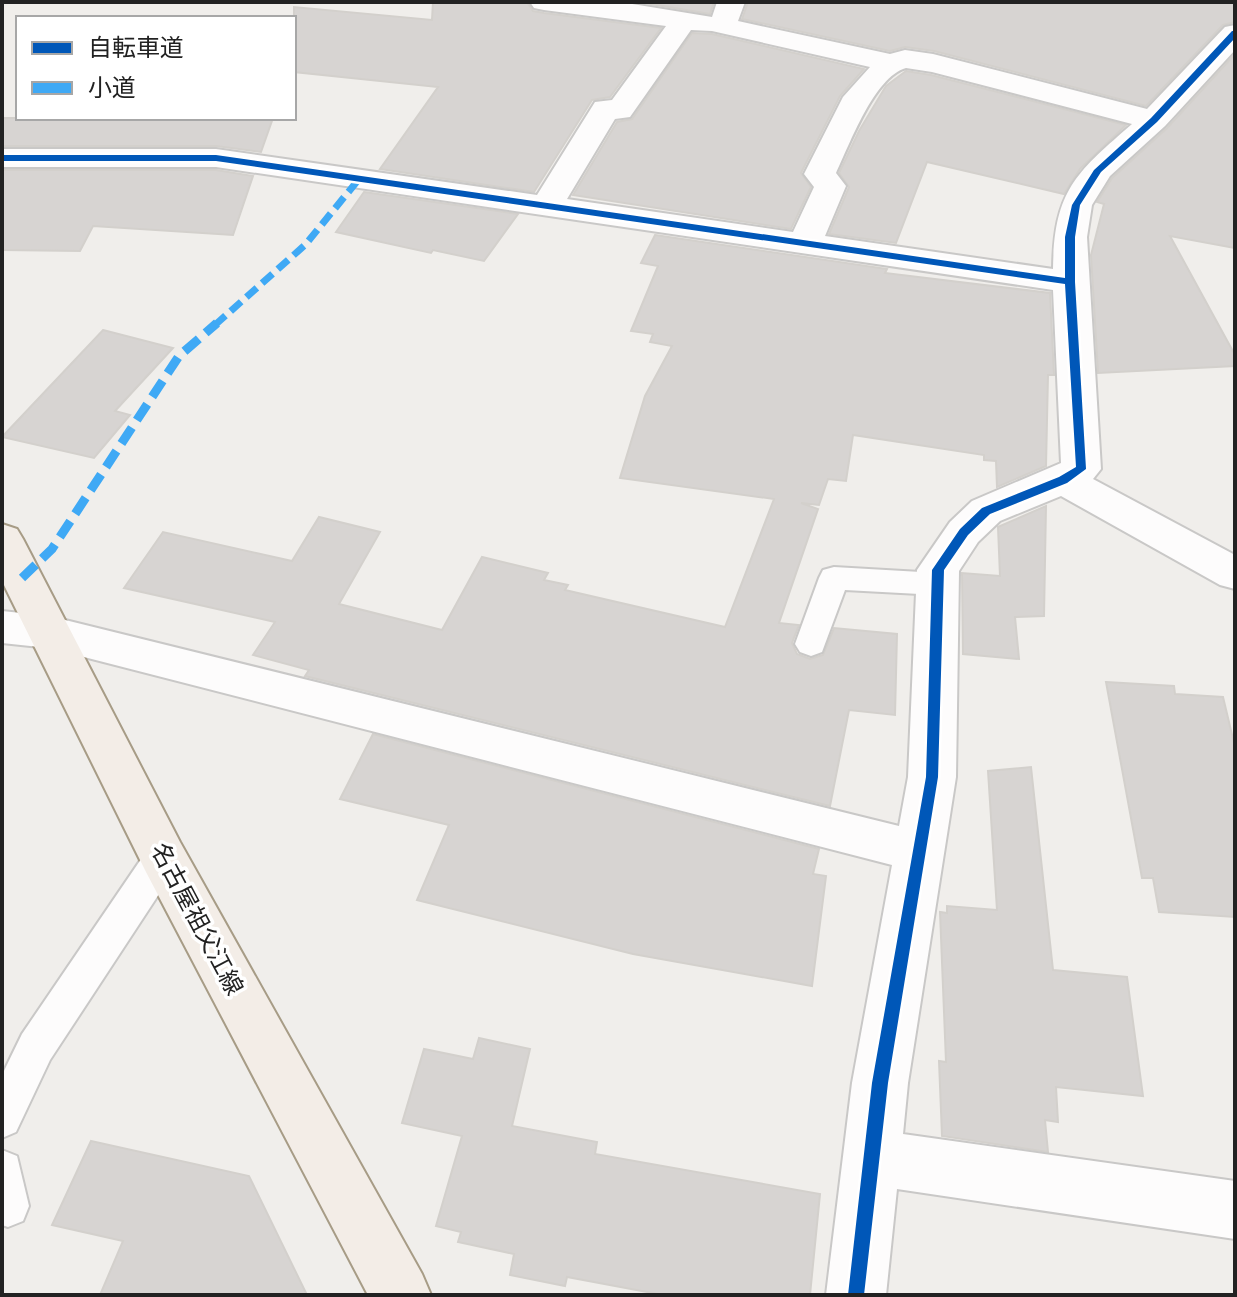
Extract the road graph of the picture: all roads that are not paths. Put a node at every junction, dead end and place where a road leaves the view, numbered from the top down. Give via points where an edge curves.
1 (544, 2) edge
2 (727, 14) edge
3 (684, 20) junction
4 (1235, 33) edge
5 (888, 64) junction
6 (1154, 120) junction
7 (2, 158) edge
8 (544, 207) junction
9 (804, 245) junction
10 (1070, 282) junction
11 (1063, 480) junction
12 (2, 539) edge
13 (1235, 574) edge
14 (938, 584) junction
15 (26, 629) edge
16 (811, 644) dead end
17 (918, 851) junction
18 (163, 857) junction
19 (2, 1118) edge
20 (871, 1157) junction
21 (1235, 1210) edge
22 (401, 1295) edge
23 (856, 1295) edge

1 - 3 street
2 - 3 street
2 - 5 street
3 - 8 street via 619,111 606,108
4 - 6 street
5 - 6 street via 905,59 933,63
5 - 9 street via 858,97 820,174 830,186
6 - 10 street via 1098,170 1076,205
7 - 8 street via 216,158
8 - 9 street
9 - 10 street
10 - 11 street via 1081,469
11 - 13 street
11 - 14 street via 986,511 938,570
12 - 15 main road, 名古屋祖父江線
14 - 16 lane via 834,578
14 - 17 street via 932,777
15 - 17 street
15 - 18 main road, 名古屋祖父江線
17 - 20 street
18 - 19 lane via 36,1047
18 - 22 main road, 名古屋祖父江線
20 - 21 street
20 - 23 street

